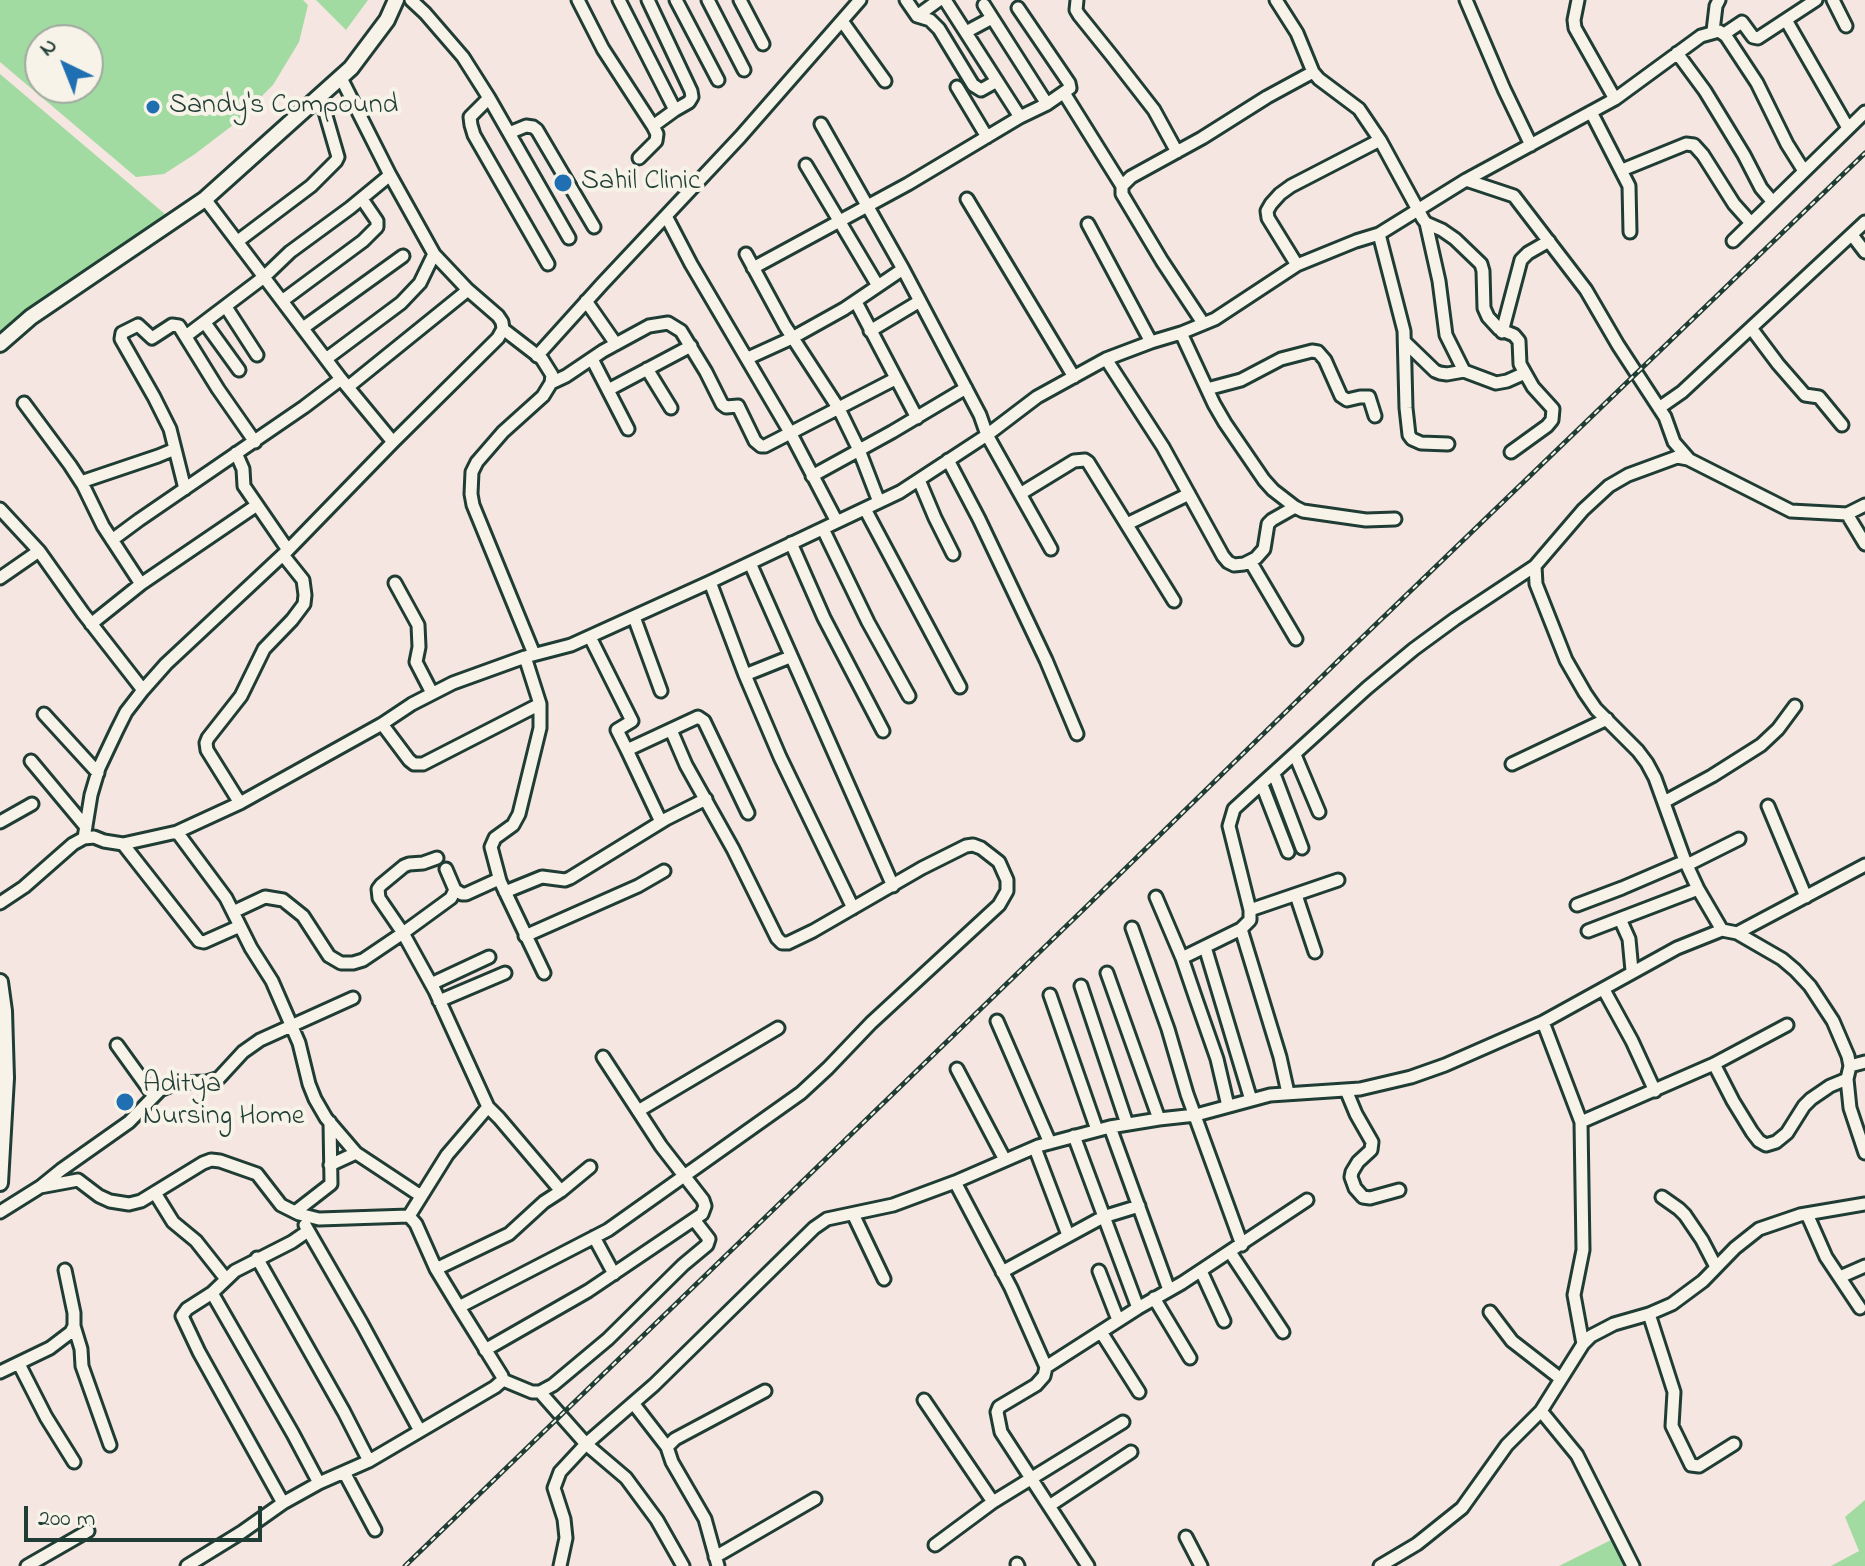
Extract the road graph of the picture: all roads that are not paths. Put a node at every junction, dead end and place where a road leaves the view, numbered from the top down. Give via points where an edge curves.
1 (396, 0) edge
2 (411, 0) edge
3 (578, 0) edge
4 (619, 0) edge
5 (648, 0) edge
6 (676, 0) edge
7 (708, 0) edge
8 (740, 0) edge
9 (860, 0) edge
10 (906, 0) edge
11 (939, 0) edge
12 (945, 0) edge
13 (1077, 0) edge
14 (1276, 0) edge
15 (1466, 0) edge
16 (1578, 0) edge
17 (1719, 0) edge
18 (1816, 0) edge
19 (1833, 0) edge
20 (984, 5) dead end
21 (1018, 8) dead end
22 (917, 16) junction
23 (992, 18) junction
24 (1786, 20) junction
25 (842, 21) junction
26 (1846, 26) dead end
27 (966, 32) junction
28 (1718, 32) junction
29 (763, 44) dead end
30 (1677, 53) junction
31 (744, 70) dead end
32 (1313, 72) junction
33 (341, 78) junction
34 (718, 80) dead end
35 (885, 81) dead end
36 (997, 81) junction
37 (957, 87) dead end
38 (1064, 93) junction
39 (320, 95) junction
40 (489, 98) junction
41 (1615, 99) junction
42 (1047, 104) junction
43 (675, 110) junction
44 (1591, 112) junction
45 (1865, 112) edge
46 (1020, 117) junction
47 (821, 124) dead end
48 (653, 126) junction
49 (1848, 128) junction
50 (509, 133) junction
51 (987, 137) junction
52 (1380, 140) junction
53 (1531, 145) junction
54 (1177, 152) junction
55 (639, 158) dead end
56 (806, 165) dead end
57 (1622, 170) junction
58 (1804, 171) junction
59 (390, 175) junction
60 (1466, 180) junction
61 (1122, 186) junction
62 (205, 199) junction
63 (362, 199) junction
64 (967, 199) dead end
65 (1772, 201) junction
66 (866, 206) junction
67 (666, 216) junction
68 (1421, 216) junction
69 (839, 220) junction
70 (1865, 222) edge
71 (1751, 223) junction
72 (1088, 224) dead end
73 (594, 227) dead end
74 (1630, 232) dead end
75 (1379, 234) junction
76 (1852, 235) junction
77 (569, 238) dead end
78 (238, 241) junction
79 (1549, 241) junction
80 (1733, 241) dead end
81 (1865, 252) edge
82 (434, 254) junction
83 (746, 254) dead end
84 (403, 256) dead end
85 (548, 264) dead end
86 (1297, 265) junction
87 (753, 268) junction
88 (903, 269) junction
89 (264, 277) junction
90 (878, 286) junction
91 (468, 290) junction
92 (282, 301) junction
93 (586, 301) junction
94 (920, 301) junction
95 (856, 302) junction
96 (226, 307) junction
97 (205, 323) junction
98 (1203, 323) junction
99 (303, 328) junction
100 (1751, 328) junction
101 (503, 329) junction
102 (870, 331) junction
103 (1502, 332) junction
104 (1181, 333) junction
105 (186, 336) junction
106 (792, 338) junction
107 (1151, 342) junction
108 (1405, 342) junction
109 (0, 344) edge
110 (616, 344) junction
111 (691, 346) junction
112 (257, 355) dead end
113 (537, 356) junction
114 (748, 358) junction
115 (326, 359) junction
116 (592, 359) junction
117 (1106, 359) junction
118 (647, 369) junction
119 (239, 370) dead end
120 (1464, 371) junction
121 (1525, 373) junction
122 (1074, 377) junction
123 (895, 379) junction
124 (344, 383) junction
125 (551, 383) junction
126 (966, 388) junction
127 (1207, 389) junction
128 (608, 390) junction
129 (24, 403) dead end
130 (671, 408) dead end
131 (1659, 408) junction
132 (839, 409) junction
133 (1375, 416) dead end
134 (917, 418) junction
135 (1842, 425) dead end
136 (628, 429) dead end
137 (791, 434) junction
138 (987, 435) junction
139 (255, 442) junction
140 (393, 442) junction
141 (1448, 444) dead end
142 (175, 449) junction
143 (859, 450) junction
144 (1511, 452) dead end
145 (236, 453) junction
146 (1688, 459) junction
147 (948, 460) junction
148 (812, 476) junction
149 (919, 480) junction
150 (81, 482) junction
151 (185, 489) junction
152 (1020, 494) junction
153 (1189, 494) junction
154 (879, 502) junction
155 (257, 505) junction
156 (1865, 505) edge
157 (1295, 507) junction
158 (0, 509) edge
159 (865, 509) junction
160 (1847, 514) junction
161 (1395, 519) dead end
162 (837, 522) junction
163 (1127, 524) junction
164 (823, 529) junction
165 (112, 540) junction
166 (791, 543) junction
167 (1865, 544) edge
168 (1051, 549) dead end
169 (39, 551) junction
170 (286, 552) junction
171 (953, 554) dead end
172 (1250, 561) junction
173 (750, 563) junction
174 (1535, 566) junction
175 (0, 578) edge
176 (710, 582) junction
177 (395, 583) dead end
178 (141, 584) junction
179 (1174, 601) dead end
180 (634, 617) junction
181 (91, 624) junction
182 (590, 637) junction
183 (1296, 639) dead end
184 (529, 656) junction
185 (790, 657) junction
186 (745, 675) junction
187 (960, 687) dead end
188 (143, 690) junction
189 (661, 691) dead end
190 (432, 693) junction
191 (909, 696) dead end
192 (540, 704) junction
193 (1795, 706) dead end
194 (44, 714) dead end
195 (1607, 719) junction
196 (382, 724) junction
197 (671, 730) junction
198 (883, 731) dead end
199 (1077, 734) dead end
200 (627, 750) junction
201 (1295, 755) junction
202 (31, 761) dead end
203 (1512, 764) dead end
204 (98, 773) junction
205 (1274, 774) junction
206 (1262, 785) junction
207 (706, 799) junction
208 (1664, 802) junction
209 (240, 803) junction
210 (32, 804) dead end
211 (1768, 806) dead end
212 (1319, 812) dead end
213 (748, 813) dead end
214 (0, 822) edge
215 (661, 822) junction
216 (85, 832) junction
217 (174, 834) junction
218 (1739, 839) dead end
219 (123, 844) junction
220 (1302, 848) dead end
221 (1288, 852) dead end
222 (437, 858) dead end
223 (1686, 863) junction
224 (1865, 865) edge
225 (446, 869) dead end
226 (664, 871) dead end
227 (499, 879) junction
228 (1338, 880) dead end
229 (893, 886) junction
230 (1698, 889) junction
231 (455, 890) junction
232 (505, 892) junction
233 (1296, 895) junction
234 (1156, 897) dead end
235 (1806, 897) junction
236 (0, 903) edge
237 (1577, 905) dead end
238 (853, 908) junction
239 (1250, 910) junction
240 (233, 912) junction
241 (1620, 919) junction
242 (240, 926) junction
243 (1132, 928) dead end
244 (1241, 929) junction
245 (1722, 930) junction
246 (1588, 931) dead end
247 (403, 933) junction
248 (1737, 933) junction
249 (525, 936) junction
250 (1205, 947) junction
251 (1315, 952) dead end
252 (489, 957) dead end
253 (1182, 958) junction
254 (1632, 971) junction
255 (505, 973) dead end
256 (544, 973) dead end
257 (1107, 973) dead end
258 (0, 982) edge
259 (431, 984) junction
260 (1081, 986) dead end
261 (1604, 990) junction
262 (1050, 995) dead end
263 (353, 998) dead end
264 (439, 1001) junction
265 (2, 1011) edge
266 (997, 1021) dead end
267 (1543, 1022) junction
268 (1787, 1025) dead end
269 (291, 1027) junction
270 (778, 1028) dead end
271 (117, 1045) dead end
272 (603, 1057) dead end
273 (1865, 1062) edge
274 (1714, 1064) junction
275 (957, 1069) dead end
276 (1848, 1072) junction
277 (1346, 1090) junction
278 (1655, 1091) junction
279 (1288, 1093) junction
280 (153, 1095) junction
281 (1251, 1100) junction
282 (1228, 1106) junction
283 (488, 1107) junction
284 (638, 1111) junction
285 (1196, 1115) junction
286 (1159, 1119) junction
287 (330, 1122) junction
288 (1581, 1122) junction
289 (1127, 1124) junction
290 (1110, 1127) junction
291 (1097, 1130) junction
292 (1074, 1136) junction
293 (1050, 1143) junction
294 (1035, 1148) junction
295 (356, 1153) junction
296 (1865, 1153) edge
297 (1005, 1160) junction
298 (330, 1165) junction
299 (590, 1167) dead end
300 (684, 1176) junction
301 (955, 1182) junction
302 (0, 1183) edge
303 (40, 1187) junction
304 (1399, 1190) dead end
305 (561, 1191) junction
306 (155, 1193) junction
307 (421, 1196) junction
308 (1662, 1197) dead end
309 (1307, 1200) dead end
310 (1865, 1204) edge
311 (1139, 1206) junction
312 (0, 1212) edge
313 (297, 1213) junction
314 (853, 1214) junction
315 (1807, 1214) junction
316 (409, 1216) junction
317 (1103, 1217) junction
318 (695, 1221) junction
319 (308, 1231) junction
320 (1068, 1235) junction
321 (594, 1237) junction
322 (1242, 1245) junction
323 (1230, 1252) junction
324 (257, 1258) junction
325 (1865, 1266) edge
326 (1716, 1267) junction
327 (436, 1269) junction
328 (65, 1270) dead end
329 (1099, 1271) dead end
330 (1201, 1271) junction
331 (1002, 1272) junction
332 (614, 1274) junction
333 (1840, 1277) junction
334 (226, 1279) junction
335 (884, 1279) dead end
336 (1169, 1290) junction
337 (212, 1293) junction
338 (1154, 1298) junction
339 (459, 1307) junction
340 (1138, 1308) junction
341 (1860, 1308) dead end
342 (1490, 1312) dead end
343 (1649, 1314) junction
344 (1118, 1320) junction
345 (1224, 1321) dead end
346 (74, 1326) junction
347 (1101, 1332) junction
348 (1283, 1332) dead end
349 (1583, 1344) junction
350 (485, 1350) junction
351 (1190, 1358) dead end
352 (19, 1364) junction
353 (1046, 1367) junction
354 (0, 1372) edge
355 (1561, 1379) junction
356 (503, 1380) junction
357 (765, 1391) dead end
358 (540, 1392) junction
359 (1139, 1392) dead end
360 (924, 1400) dead end
361 (633, 1403) junction
362 (1541, 1411) junction
363 (1123, 1422) dead end
364 (420, 1431) junction
365 (586, 1444) junction
366 (1734, 1444) dead end
367 (110, 1445) dead end
368 (667, 1447) junction
369 (1131, 1452) dead end
370 (369, 1461) junction
371 (74, 1462) dead end
372 (344, 1472) junction
373 (1030, 1479) junction
374 (319, 1483) junction
375 (815, 1499) dead end
376 (993, 1502) junction
377 (283, 1503) junction
378 (1049, 1506) junction
379 (375, 1530) dead end
380 (88, 1531) dead end
381 (1186, 1537) dead end
382 (935, 1545) dead end
383 (716, 1562) edge
384 (27, 1566) edge
385 (187, 1566) edge
386 (560, 1566) edge
387 (683, 1566) edge
388 (1088, 1566) edge
389 (1201, 1566) edge
390 (1380, 1566) edge
391 (1633, 1566) edge

1 - 33 main road via 387,20
2 - 40 street via 463,57
3 - 48 street
4 - 43 street
5 - 43 street via 691,91 689,102
6 - 34 street
7 - 31 street
8 - 29 street
9 - 25 street
10 - 22 street
11 - 22 street
12 - 27 street
13 - 54 street via 1079,15 1154,110
14 - 32 street
15 - 53 street
16 - 41 street via 1575,28
17 - 28 street
18 - 24 street
19 - 26 street
20 - 23 street
21 - 38 street via 1069,83
22 - 36 street via 939,29 973,85 981,90
23 - 27 street
23 - 42 street
24 - 28 street via 1758,38 1742,22
24 - 49 street
25 - 35 street
25 - 67 street
27 - 36 street
28 - 30 street via 1701,36
28 - 58 street via 1757,83
30 - 41 street
30 - 65 street
32 - 52 street via 1359,109
32 - 54 street
33 - 39 main road
33 - 59 street
36 - 46 street
37 - 51 street
38 - 42 street
38 - 61 street
39 - 62 main road
39 - 78 street via 336,161
40 - 50 street
40 - 85 street via 470,117 474,135
41 - 44 street
42 - 46 street
43 - 48 street
44 - 53 street
44 - 57 street
45 - 49 street
46 - 51 street
47 - 66 street
48 - 55 street via 656,141
49 - 58 street
50 - 73 street via 529,125 537,130
50 - 77 street
51 - 66 street
52 - 68 street
52 - 86 street via 1291,186 1271,204 1268,218
53 - 60 street
54 - 61 street
56 - 69 street
57 - 71 street via 1694,145
57 - 74 street via 1629,186
58 - 65 street
59 - 63 street
59 - 82 street
60 - 68 street
60 - 79 street via 1514,196
61 - 98 street via 1122,194
62 - 78 street
62 - 109 main road via 31,317
63 - 89 street
63 - 92 street via 377,227
64 - 122 street
65 - 71 street
66 - 69 street
66 - 88 street
67 - 93 street
67 - 114 street
68 - 75 street
68 - 103 street via 1481,264 1484,308
68 - 120 street via 1439,281 1446,335
69 - 87 street
69 - 90 street
70 - 76 street
71 - 80 street
72 - 107 street
75 - 86 street
75 - 108 street
76 - 81 street
76 - 100 street
78 - 89 street
79 - 103 street via 1521,260
79 - 131 street
82 - 91 street
82 - 115 street via 420,283 401,303
83 - 87 street
84 - 99 street
86 - 98 street
87 - 106 street
88 - 90 street
88 - 94 street
89 - 92 street
89 - 96 street
90 - 95 street
91 - 101 street via 501,319
91 - 124 street
92 - 99 street
93 - 110 street
93 - 113 street
94 - 102 street
94 - 126 street
95 - 102 street
95 - 106 street
96 - 97 street
96 - 112 street
97 - 105 street
97 - 119 street
98 - 104 street
99 - 115 street
100 - 131 street
100 - 135 street via 1805,395 1819,397
101 - 113 street
101 - 140 street
102 - 123 street
103 - 121 street via 1519,341
104 - 107 street
104 - 127 street
105 - 139 street
105 - 142 street via 174,324 152,338 138,325 120,337 163,413
106 - 114 street
106 - 132 street
107 - 117 street
108 - 120 street via 1435,371
108 - 141 street via 1409,435 1421,443
110 - 111 street via 649,326 668,323
110 - 116 street
111 - 118 street
111 - 137 street via 722,404 740,409 758,444
113 - 125 street via 548,367
114 - 137 street
115 - 124 street
116 - 125 street
116 - 128 street
117 - 122 street
117 - 153 street
118 - 128 street
118 - 130 street
120 - 121 street via 1496,383
121 - 144 street via 1550,404 1552,420
122 - 138 street
123 - 132 street
123 - 134 street
124 - 139 street
124 - 140 street
125 - 184 street via 477,462 470,485
126 - 134 street
126 - 138 street
127 - 133 street via 1312,351 1325,360 1341,396 1369,397
127 - 157 street via 1264,480
128 - 136 street
129 - 150 street
131 - 146 street
132 - 137 street
132 - 143 street
134 - 143 street
137 - 148 street
138 - 147 street
138 - 152 street
139 - 145 street
140 - 170 street
142 - 150 street
142 - 151 street
143 - 148 street
143 - 154 street
145 - 151 street
145 - 155 street via 244,486
146 - 160 street via 1791,511
146 - 174 street via 1677,457 1609,486
147 - 149 street
147 - 199 street
148 - 162 street
149 - 154 street
149 - 171 street
150 - 165 street
151 - 165 street
152 - 163 street via 1074,461 1085,460
152 - 168 street
153 - 163 street
153 - 172 street via 1228,562
154 - 159 street
155 - 170 street
155 - 178 street
156 - 160 street
157 - 161 street via 1346,518
157 - 172 street via 1268,524 1264,549
158 - 169 street
159 - 162 street
159 - 187 street
160 - 167 street
162 - 164 street
163 - 179 street
164 - 166 street
164 - 191 street
165 - 178 street
166 - 173 street
166 - 198 street
169 - 175 street
169 - 181 street
170 - 188 street
170 - 209 street via 303,580 304,604 264,649 241,696 206,743
172 - 183 street
173 - 176 street
173 - 185 street
174 - 195 street via 1536,584 1566,660
174 - 201 street via 1414,649
176 - 180 street
176 - 186 street
177 - 190 street via 418,625 416,662
178 - 181 street
180 - 182 street
180 - 189 street
181 - 188 street
182 - 184 street
182 - 200 street via 632,721 617,730
184 - 190 street
184 - 192 street
185 - 186 street
185 - 229 street
186 - 238 street
188 - 204 street via 126,712
190 - 196 street
192 - 196 street via 423,764 409,760
192 - 227 street via 540,728 519,814 492,842
193 - 208 street via 1761,745
194 - 204 street
195 - 203 street
195 - 208 street via 1647,763
196 - 209 street
197 - 200 street
197 - 207 street
197 - 213 street via 701,718
200 - 215 street
201 - 205 street
201 - 212 street
202 - 216 street
204 - 216 street
205 - 206 street
205 - 220 street
206 - 221 street
206 - 239 street via 1234,809 1229,826
207 - 215 street
207 - 238 street via 779,941 788,943
208 - 223 street
209 - 217 street
210 - 214 street
211 - 235 street
215 - 232 street via 570,878 542,877
216 - 219 street
216 - 236 street
217 - 219 street
217 - 240 street
218 - 223 street
219 - 242 street via 199,941
222 - 247 street via 409,864 378,889
223 - 230 street
223 - 237 street
224 - 235 street
225 - 231 street
226 - 249 street
227 - 231 street via 466,894
227 - 232 street
228 - 233 street
229 - 238 street
229 - 300 street via 973,845 999,862 1007,880 999,905 801,1093
230 - 241 street
230 - 245 street
231 - 247 street
232 - 249 street
233 - 239 street
233 - 251 street
234 - 253 street
235 - 248 street
239 - 244 street via 1250,920
240 - 242 street
240 - 247 street via 265,897 283,900 303,916 329,956 341,963 363,960
241 - 246 street
241 - 254 street via 1629,939
242 - 269 street
243 - 285 street
244 - 250 street
244 - 279 street
245 - 248 street
245 - 254 street
247 - 259 street
248 - 276 street via 1782,959 1810,986 1833,1021 1848,1056
249 - 256 street
250 - 253 street
250 - 281 street
252 - 259 street
253 - 282 street
254 - 261 street
255 - 264 street
257 - 286 street
258 - 265 main road
259 - 264 street
260 - 289 street
261 - 267 street
261 - 278 street
262 - 291 street
263 - 269 street
264 - 283 street
265 - 302 main road via 6,1078
266 - 293 street
267 - 277 street via 1433,1069
267 - 288 street
268 - 274 street
269 - 280 street via 248,1047 219,1078 167,1085
269 - 287 street via 315,1099
270 - 284 street
271 - 280 street
272 - 284 street
273 - 276 street
274 - 276 street via 1752,1132 1766,1145 1787,1133 1804,1106
274 - 278 street
275 - 297 street
276 - 296 street via 1850,1108
277 - 279 street
277 - 304 street via 1372,1146 1352,1172 1355,1188 1370,1198
278 - 288 street
279 - 281 street
280 - 303 street via 129,1122
281 - 282 street
282 - 285 street
283 - 305 street
283 - 307 street
284 - 300 street
285 - 286 street
285 - 322 street
286 - 289 street
287 - 295 street
287 - 298 street
288 - 349 street via 1583,1250 1574,1295
289 - 290 street
290 - 291 street
290 - 311 street
291 - 292 street
292 - 293 street
292 - 317 street
293 - 294 street
294 - 297 street
294 - 320 street
295 - 298 street
295 - 307 street
297 - 301 street
298 - 313 street via 331,1184
299 - 305 street
300 - 318 street via 705,1206
300 - 321 street
301 - 314 street
301 - 331 street
303 - 306 street via 78,1180 99,1196 129,1204
303 - 312 street
305 - 327 street via 504,1237
306 - 313 street via 203,1163 220,1161 252,1170 281,1205
306 - 334 street via 173,1222
307 - 316 street
308 - 326 street via 1685,1215
309 - 322 street
310 - 315 street
311 - 317 street
311 - 336 street
313 - 316 street via 319,1219
313 - 319 street
314 - 335 street
314 - 361 street via 827,1219 814,1228
315 - 326 street via 1759,1229
315 - 333 street
316 - 327 street
317 - 320 street
317 - 340 street
318 - 332 street
318 - 358 street via 709,1239 707,1245 608,1339
319 - 324 street
319 - 364 street
320 - 331 street
321 - 332 street
321 - 339 street
322 - 323 street
323 - 330 street
323 - 348 street
324 - 334 street
324 - 370 street
325 - 333 street
326 - 343 street via 1672,1304
327 - 339 street
328 - 346 street
329 - 344 street
330 - 336 street
330 - 345 street
331 - 353 street
332 - 350 street
333 - 341 street
334 - 337 street
336 - 338 street
337 - 374 street
337 - 377 street via 182,1318
338 - 340 street
338 - 351 street
339 - 350 street
340 - 344 street
342 - 355 street via 1512,1341
343 - 349 street via 1614,1324
343 - 366 street via 1674,1392 1672,1426 1691,1465 1699,1466
344 - 347 street
346 - 352 street via 67,1337
346 - 367 street
347 - 353 street
347 - 359 street
349 - 355 street
350 - 356 street
352 - 354 street
352 - 371 street
353 - 373 street via 1036,1385 997,1412 1001,1432
355 - 362 street
356 - 358 street
356 - 364 street
357 - 368 street
358 - 365 street
360 - 376 street
361 - 365 street
361 - 368 street
362 - 390 street via 1507,1445 1462,1508
362 - 391 street via 1577,1455
363 - 373 street
364 - 370 street
365 - 386 street via 560,1472 554,1488 566,1538
365 - 387 street via 626,1478
368 - 383 street via 705,1519
369 - 378 street
370 - 372 street
372 - 374 street
372 - 379 street
373 - 376 street
373 - 378 street
374 - 377 street
375 - 383 street
376 - 382 street
377 - 385 street
378 - 388 street
380 - 384 street
381 - 389 street

